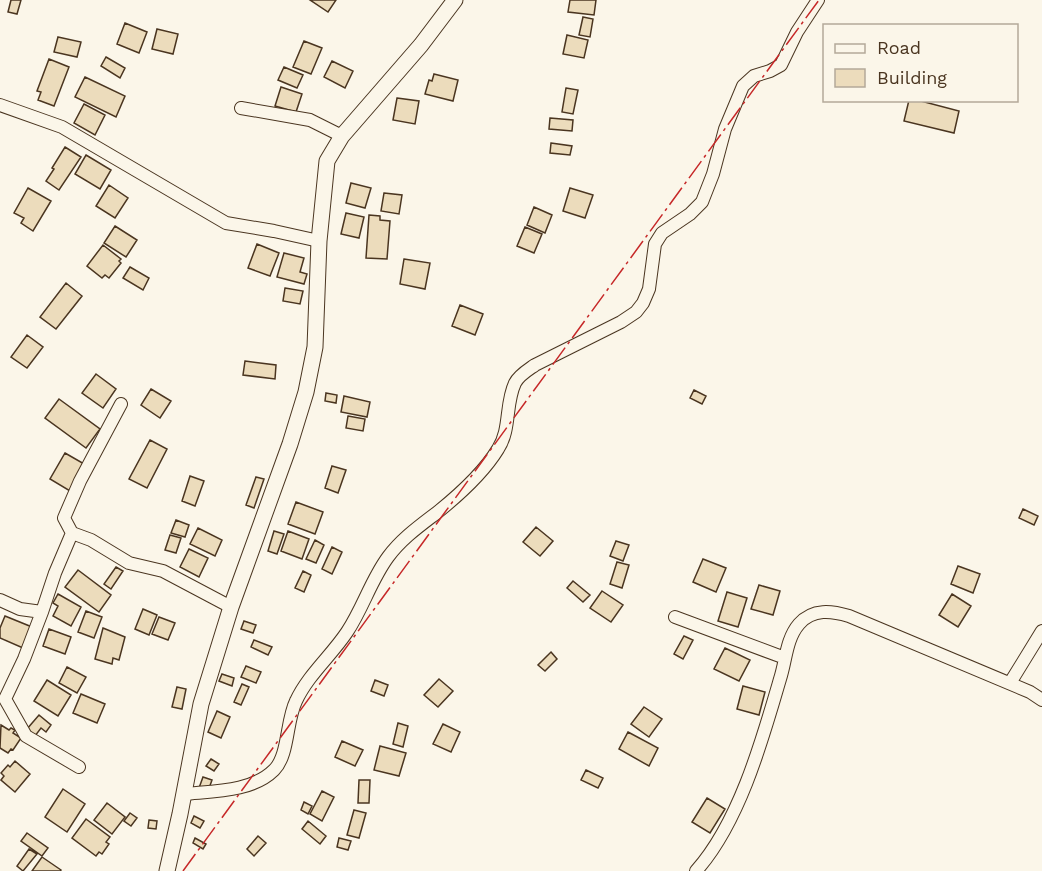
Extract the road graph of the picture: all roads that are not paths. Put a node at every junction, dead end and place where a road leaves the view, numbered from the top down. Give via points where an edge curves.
1 (455, 0) edge
2 (818, 0) edge
3 (0, 105) edge
4 (241, 108) dead end
5 (342, 136) junction
6 (319, 241) junction
7 (121, 404) dead end
8 (72, 533) junction
9 (0, 600) edge
10 (231, 607) junction
11 (42, 612) junction
12 (675, 617) dead end
13 (1042, 631) edge
14 (785, 658) junction
15 (1010, 683) junction
16 (1042, 700) edge
17 (79, 767) dead end
18 (184, 794) junction
19 (167, 871) edge
20 (696, 871) edge

1 - 5 street
2 - 18 street via 781,65 754,76 743,86 702,202 658,238 643,303 621,322 535,365 515,382 499,448 468,484 389,556 343,638 302,688 277,768 248,785
3 - 6 street via 62,127 226,223
4 - 5 street via 310,120
5 - 6 street via 327,161
6 - 10 street via 315,347 306,392
7 - 8 street via 64,518
8 - 10 street via 129,563 163,571
8 - 11 street
9 - 11 street via 20,609
10 - 18 street via 201,704
11 - 17 street via 5,699 26,736
12 - 14 street
13 - 15 street
14 - 15 street via 791,634 800,621 832,611
14 - 20 street via 751,771 720,839
15 - 16 street
18 - 19 street

